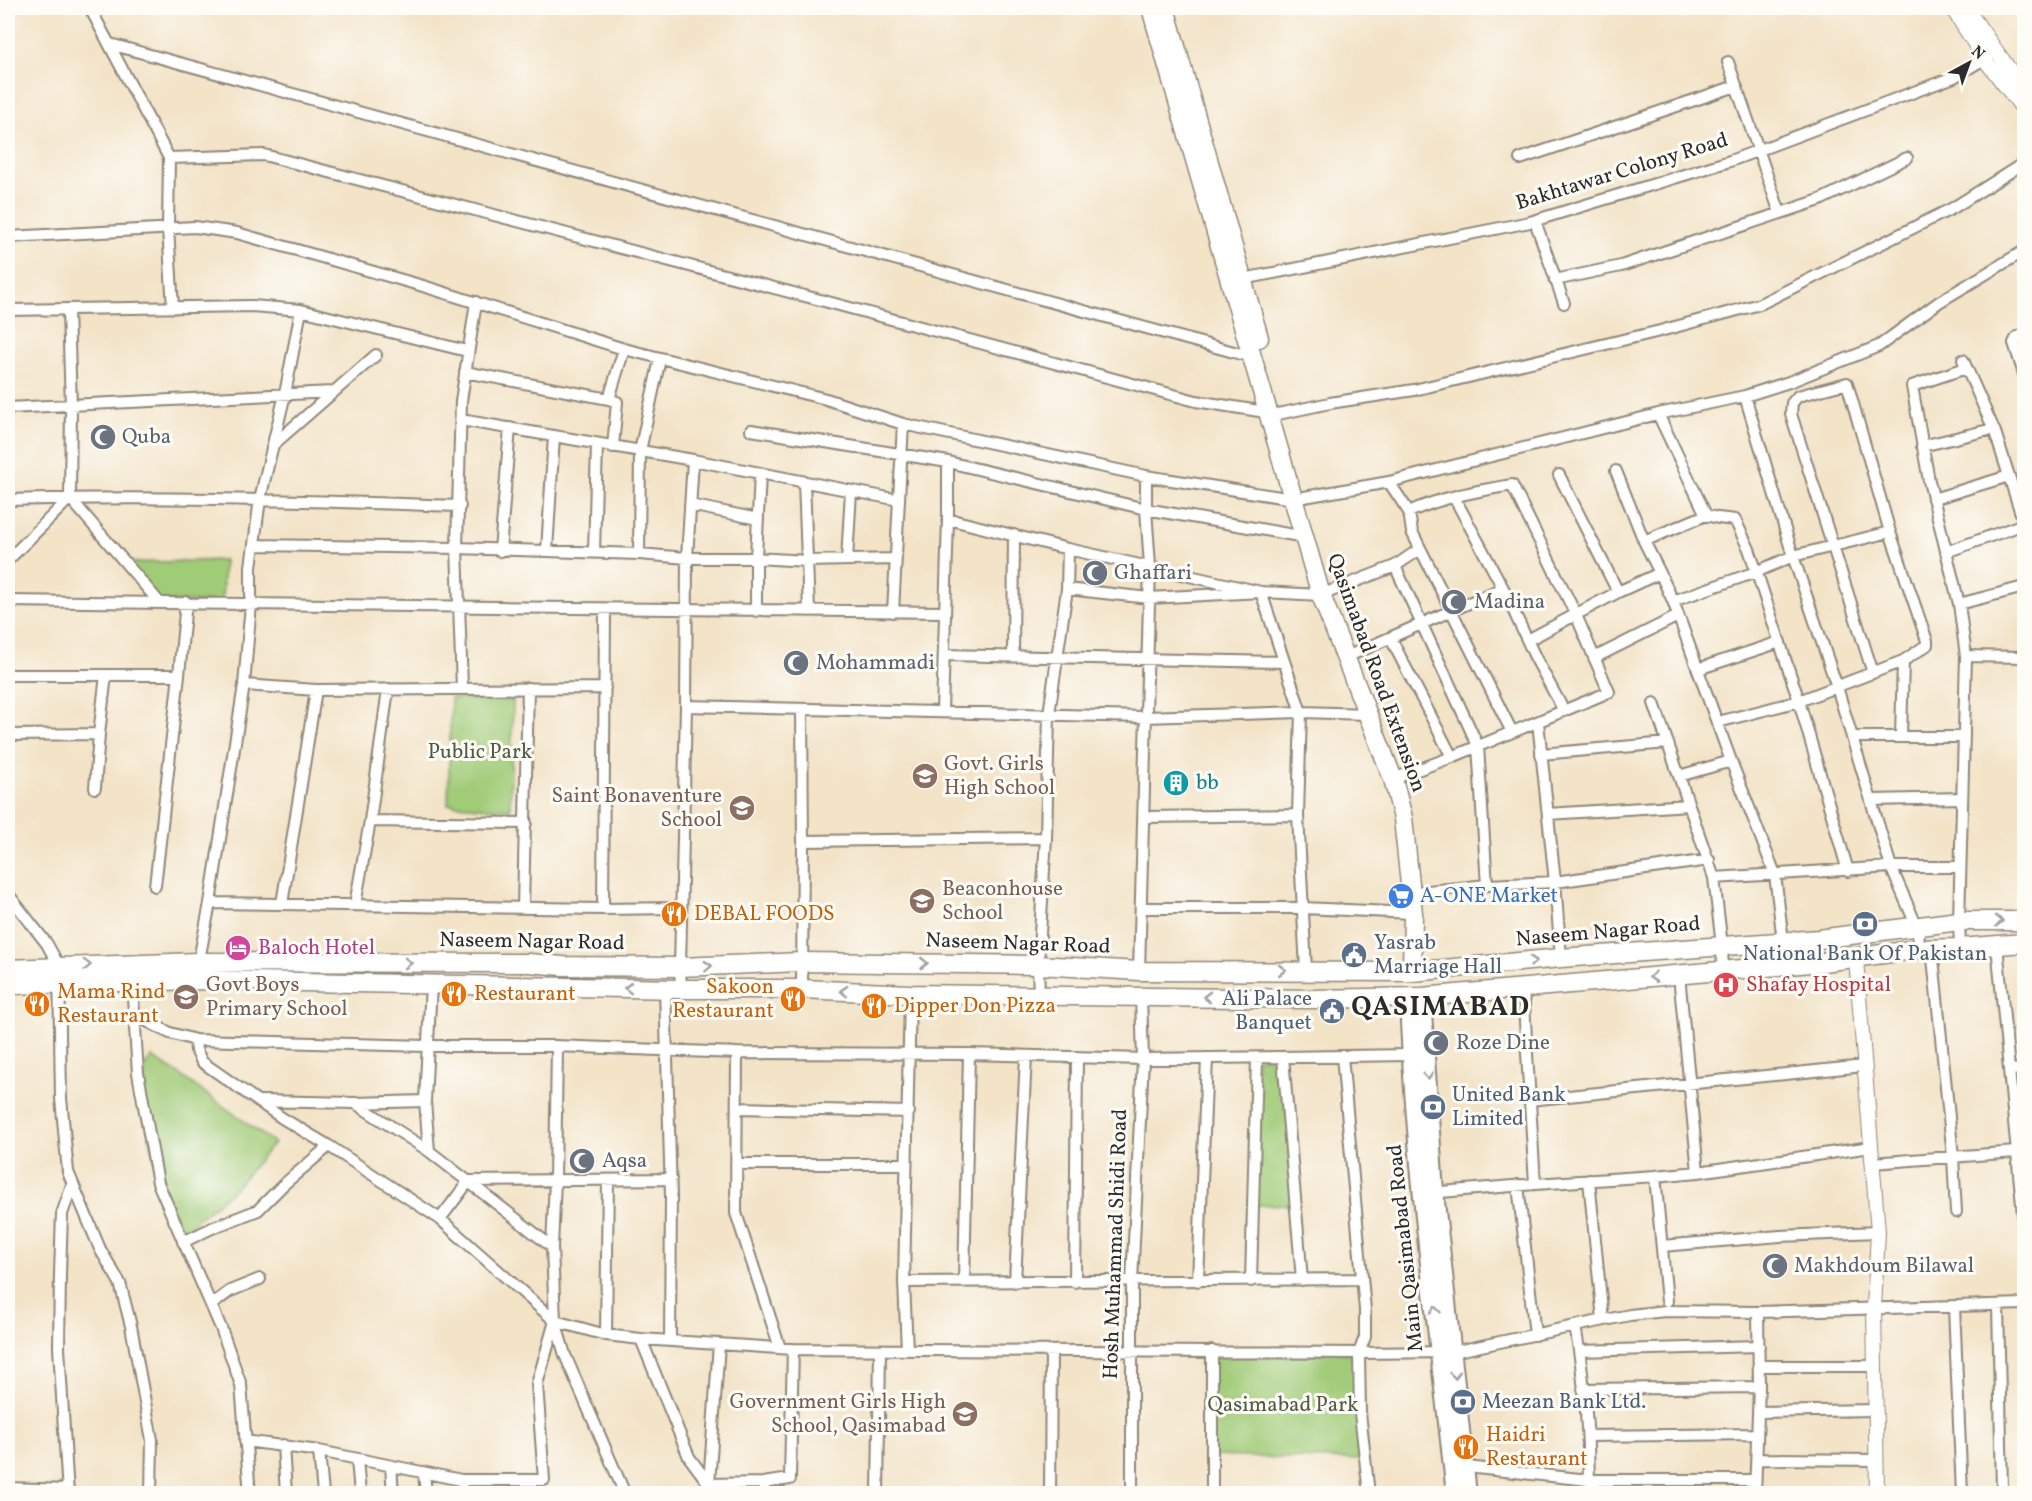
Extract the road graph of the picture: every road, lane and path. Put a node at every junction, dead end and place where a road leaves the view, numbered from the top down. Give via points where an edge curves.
1 (90, 8) edge
2 (1151, 8) edge
3 (1165, 8) edge
4 (1963, 10) edge
5 (110, 44) junction
6 (1996, 50) junction
7 (1985, 60) junction
8 (1728, 62) dead end
9 (1736, 86) junction
10 (2025, 90) edge
11 (2025, 110) edge
12 (1757, 150) junction
13 (170, 158) junction
14 (1907, 158) dead end
15 (1520, 159) dead end
16 (2025, 163) edge
17 (1780, 213) junction
18 (1535, 220) junction
19 (168, 228) junction
20 (8, 237) edge
21 (2025, 251) edge
22 (1243, 279) junction
23 (1555, 280) junction
24 (476, 302) junction
25 (1564, 303) dead end
26 (173, 308) junction
27 (8, 310) edge
28 (68, 310) junction
29 (301, 310) junction
30 (2025, 334) edge
31 (624, 349) junction
32 (467, 351) junction
33 (376, 355) dead end
34 (1252, 357) junction
35 (660, 359) junction
36 (465, 372) junction
37 (2025, 374) edge
38 (332, 392) junction
39 (285, 394) junction
40 (1745, 396) junction
41 (609, 399) junction
42 (71, 407) junction
43 (8, 408) edge
44 (1273, 413) junction
45 (1658, 414) junction
46 (461, 420) junction
47 (903, 424) junction
48 (510, 428) junction
49 (1993, 429) junction
50 (751, 430) dead end
51 (554, 436) junction
52 (273, 444) junction
53 (597, 445) junction
54 (1922, 446) junction
55 (613, 447) junction
56 (640, 451) junction
57 (901, 456) junction
58 (693, 460) junction
59 (948, 462) junction
60 (1616, 471) dead end
61 (760, 473) junction
62 (1559, 475) dead end
63 (1146, 476) junction
64 (2009, 476) junction
65 (804, 482) junction
66 (1389, 482) junction
67 (851, 491) junction
68 (1454, 496) junction
69 (70, 498) junction
70 (260, 499) junction
71 (1293, 499) junction
72 (1933, 499) junction
73 (8, 500) edge
74 (899, 500) junction
75 (690, 505) junction
76 (460, 506) junction
77 (1146, 509) junction
78 (1409, 512) junction
79 (1706, 514) junction
80 (758, 519) junction
81 (948, 519) junction
82 (2025, 524) edge
83 (1890, 532) junction
84 (1014, 535) junction
85 (1305, 537) junction
86 (1644, 541) junction
87 (254, 545) junction
88 (1833, 546) junction
89 (457, 548) junction
90 (1068, 549) junction
91 (1420, 549) junction
92 (500, 551) junction
93 (548, 551) junction
94 (594, 552) junction
95 (1946, 552) junction
96 (639, 554) junction
97 (1794, 556) junction
98 (687, 558) junction
99 (756, 558) junction
100 (8, 560) edge
101 (847, 560) junction
102 (896, 560) junction
103 (807, 561) junction
104 (1150, 566) junction
105 (1395, 566) junction
106 (1756, 572) junction
107 (1660, 573) junction
108 (2025, 587) edge
109 (1503, 588) junction
110 (1067, 589) junction
111 (1261, 592) junction
112 (1618, 592) junction
113 (1321, 594) junction
114 (1149, 598) junction
115 (8, 600) edge
116 (1673, 601) junction
117 (159, 602) junction
118 (186, 602) junction
119 (251, 604) junction
120 (1959, 604) junction
121 (458, 607) junction
122 (605, 610) junction
123 (686, 610) junction
124 (756, 611) junction
125 (809, 611) junction
126 (1452, 611) junction
127 (893, 612) junction
128 (945, 612) junction
129 (1576, 615) junction
130 (1678, 616) junction
131 (1421, 625) junction
132 (1391, 639) junction
133 (1528, 640) junction
134 (1780, 642) junction
135 (944, 655) junction
136 (1013, 656) junction
137 (1966, 656) junction
138 (1058, 657) junction
139 (2025, 657) edge
140 (1344, 658) junction
141 (1594, 658) junction
142 (1147, 659) junction
143 (1903, 661) junction
144 (1284, 662) junction
145 (1698, 669) junction
146 (1873, 673) junction
147 (8, 675) edge
148 (106, 675) junction
149 (179, 675) junction
150 (244, 685) junction
151 (1837, 687) junction
152 (462, 688) junction
153 (528, 688) junction
154 (605, 688) junction
155 (388, 689) junction
156 (316, 690) junction
157 (1799, 701) junction
158 (1654, 703) dead end
159 (686, 706) junction
160 (802, 709) junction
161 (1564, 711) junction
162 (942, 712) junction
163 (1300, 712) junction
164 (1049, 714) junction
165 (1368, 714) junction
166 (1145, 717) junction
167 (1538, 722) junction
168 (1718, 722) junction
169 (1512, 732) junction
170 (99, 734) junction
171 (8, 735) edge
172 (1852, 737) junction
173 (1901, 737) junction
174 (1964, 737) junction
175 (1668, 743) junction
176 (1478, 746) junction
177 (1541, 754) junction
178 (1452, 757) junction
179 (1731, 761) junction
180 (1679, 776) junction
181 (1394, 779) junction
182 (95, 788) dead end
183 (1962, 798) junction
184 (1872, 800) junction
185 (1689, 805) junction
186 (1548, 814) junction
187 (1298, 815) junction
188 (1144, 817) junction
189 (370, 821) junction
190 (526, 823) junction
191 (1046, 838) junction
192 (803, 841) junction
193 (1709, 860) junction
194 (1891, 867) junction
195 (1960, 867) junction
196 (1848, 871) junction
197 (1774, 873) junction
198 (1714, 878) junction
199 (1555, 882) junction
200 (1487, 885) junction
201 (155, 886) dead end
202 (1409, 893) junction
203 (8, 894) edge
204 (210, 903) junction
205 (282, 904) junction
206 (355, 905) junction
207 (523, 908) junction
208 (681, 908) junction
209 (1141, 908) junction
210 (1303, 908) junction
211 (603, 909) junction
212 (1413, 913) junction
213 (1959, 921) junction
214 (2025, 921) edge
215 (1917, 927) junction
216 (1783, 942) junction
217 (2025, 943) edge
218 (1997, 945) junction
219 (1722, 946) junction
220 (1926, 948) junction
221 (1960, 948) junction
222 (1587, 956) junction
223 (1561, 958) junction
224 (1856, 959) junction
225 (801, 962) junction
226 (1038, 965) junction
227 (59, 966) junction
228 (680, 967) junction
229 (8, 969) edge
230 (1306, 970) junction
231 (197, 971) junction
232 (1139, 971) junction
233 (1723, 971) junction
234 (1412, 972) junction
235 (1679, 975) junction
236 (132, 982) junction
237 (1588, 982) junction
238 (431, 984) junction
239 (8, 985) edge
240 (59, 985) junction
241 (1523, 988) junction
242 (673, 989) junction
243 (802, 989) junction
244 (910, 994) junction
245 (1039, 995) junction
246 (1141, 996) junction
247 (1415, 997) junction
248 (135, 1015) junction
249 (195, 1040) junction
250 (428, 1046) junction
251 (556, 1048) junction
252 (667, 1050) junction
253 (737, 1053) junction
254 (909, 1054) junction
255 (969, 1054) junction
256 (1410, 1055) junction
257 (1026, 1056) junction
258 (1342, 1056) junction
259 (1077, 1057) junction
260 (1283, 1057) junction
261 (1207, 1058) junction
262 (1257, 1058) junction
263 (1143, 1059) junction
264 (1864, 1066) junction
265 (2025, 1069) edge
266 (2010, 1070) junction
267 (1690, 1084) junction
268 (1529, 1100) junction
269 (259, 1101) junction
270 (425, 1101) junction
271 (355, 1103) junction
272 (737, 1108) junction
273 (909, 1112) junction
274 (329, 1146) junction
275 (1871, 1147) junction
276 (429, 1151) junction
277 (2016, 1152) junction
278 (1953, 1157) junction
279 (1872, 1162) junction
280 (736, 1164) junction
281 (906, 1164) junction
282 (1698, 1172) junction
283 (1655, 1176) junction
284 (670, 1179) junction
285 (555, 1180) junction
286 (608, 1180) junction
287 (1589, 1180) junction
288 (470, 1181) junction
289 (1535, 1184) junction
290 (72, 1185) junction
291 (1518, 1185) junction
292 (1429, 1193) junction
293 (1956, 1212) dead end
294 (2023, 1215) dead end
295 (440, 1219) junction
296 (1878, 1232) junction
297 (183, 1242) junction
298 (1662, 1246) junction
299 (552, 1247) junction
300 (260, 1279) dead end
301 (1362, 1279) junction
302 (1302, 1280) junction
303 (1198, 1281) junction
304 (1251, 1281) junction
305 (904, 1282) junction
306 (964, 1282) junction
307 (1015, 1282) junction
308 (1075, 1282) junction
309 (1132, 1282) junction
310 (1666, 1301) dead end
311 (2025, 1304) edge
312 (211, 1305) junction
313 (1998, 1305) junction
314 (1954, 1306) junction
315 (1875, 1308) junction
316 (1758, 1312) junction
317 (1603, 1320) junction
318 (555, 1321) junction
319 (1575, 1326) junction
320 (606, 1335) junction
321 (1535, 1335) junction
322 (641, 1339) junction
323 (670, 1341) junction
324 (719, 1344) junction
325 (1759, 1346) junction
326 (780, 1348) junction
327 (793, 1349) junction
328 (880, 1350) junction
329 (907, 1350) junction
330 (1051, 1351) junction
331 (1131, 1351) junction
332 (1579, 1351) junction
333 (1212, 1352) junction
334 (1446, 1352) junction
335 (1359, 1353) junction
336 (1759, 1366) junction
337 (1875, 1366) junction
338 (1759, 1387) junction
339 (1583, 1389) junction
340 (1876, 1410) junction
341 (1759, 1412) junction
342 (1757, 1434) junction
343 (1588, 1436) junction
344 (245, 1441) junction
345 (283, 1445) junction
346 (319, 1451) junction
347 (357, 1459) junction
348 (1757, 1460) junction
349 (1876, 1460) junction
350 (391, 1466) junction
351 (1466, 1467) junction
352 (424, 1473) junction
353 (460, 1480) junction
354 (1589, 1480) junction
355 (1755, 1480) junction
356 (8, 1488) edge
357 (764, 1488) edge
358 (710, 1489) edge
359 (2002, 1490) dead end
360 (68, 1492) edge
361 (151, 1494) edge
362 (250, 1494) edge
363 (286, 1494) edge
364 (323, 1494) edge
365 (360, 1494) edge
366 (393, 1494) edge
367 (426, 1494) edge
368 (462, 1494) edge
369 (625, 1494) edge
370 (878, 1494) edge
371 (1050, 1494) edge
372 (1132, 1494) edge
373 (1212, 1494) edge
374 (1369, 1494) edge
375 (1455, 1494) edge
376 (1468, 1494) edge
377 (1589, 1494) edge
378 (1755, 1494) edge
379 (1877, 1494) edge
380 (1962, 1494) edge

1 - 5 street
2 - 34 main road
3 - 22 main road
4 - 6 street
4 - 7 street
5 - 13 street
5 - 34 street
6 - 7 street, Bakhtawar Colony Road
6 - 10 street
7 - 11 street
7 - 12 street, Bakhtawar Colony Road via 1954,77
8 - 9 street
9 - 12 street
9 - 15 street
12 - 17 street
12 - 18 street, Bakhtawar Colony Road
13 - 19 street
13 - 44 street via 264,155 1196,401
14 - 17 street via 1820,200
16 - 44 street via 1953,208 1760,304 1660,332 1414,390
17 - 23 street via 1621,266
18 - 22 street, Bakhtawar Colony Road
18 - 23 street
19 - 20 street
19 - 24 street via 237,233
19 - 26 street
21 - 40 street via 1939,302 1879,345
22 - 44 main road
23 - 25 street
24 - 31 street
24 - 32 street
26 - 28 street
26 - 29 street via 252,306
27 - 28 street
28 - 42 street
29 - 32 street
29 - 39 street
30 - 37 street via 2014,340
31 - 35 street
31 - 41 street
32 - 36 street
33 - 38 street
34 - 44 main road
35 - 47 street via 826,399
35 - 56 street
36 - 41 street
36 - 46 street
38 - 39 street
38 - 52 street
39 - 42 street
39 - 52 street
40 - 45 street
40 - 97 street
41 - 55 street via 617,402
42 - 43 street
42 - 69 street
44 - 71 main road, Qasimabad Road Extension
45 - 66 street
45 - 79 street
46 - 48 street
46 - 76 street
47 - 57 street
47 - 63 street
48 - 51 street
48 - 92 street
49 - 54 street
49 - 54 street via 1964,364 1912,386
49 - 64 street
50 - 57 street
51 - 53 street
51 - 93 street
52 - 70 street
53 - 55 street
53 - 94 street
54 - 72 street
55 - 56 street
56 - 58 street
56 - 96 street
57 - 59 street
57 - 74 street
58 - 61 street
58 - 75 street
59 - 77 street
59 - 81 street
60 - 86 street
61 - 65 street
61 - 80 street
62 - 112 street
63 - 71 street
63 - 77 street
64 - 72 street
64 - 82 street
65 - 67 street
65 - 103 street
66 - 71 street
66 - 78 street
67 - 74 street
67 - 101 street
68 - 78 street
68 - 109 street
68 - 129 street via 1512,485
69 - 70 street
69 - 73 street
69 - 100 street
69 - 117 street
70 - 76 street
70 - 87 street
71 - 85 main road, Qasimabad Road Extension
72 - 95 street
74 - 102 street
75 - 80 street
75 - 98 street
76 - 89 street
77 - 85 street
77 - 104 street
78 - 91 street
79 - 86 street
79 - 106 street via 1735,520
80 - 99 street
81 - 84 street
81 - 128 street
82 - 95 street
83 - 88 street
83 - 88 street via 1847,383 1798,396 1792,403 1791,414
83 - 143 street via 1927,641 1927,645
84 - 90 street
84 - 136 street
85 - 113 main road, Qasimabad Road Extension
86 - 107 street
87 - 89 street
87 - 119 street
88 - 97 street
88 - 146 street
89 - 92 street
89 - 121 street
90 - 104 street
90 - 110 street
91 - 105 street
91 - 126 street
92 - 93 street
93 - 94 street
94 - 96 street
95 - 120 street
96 - 98 street
97 - 106 street
97 - 151 street
98 - 99 street
98 - 123 street
99 - 103 street
99 - 124 street
101 - 102 street
101 - 103 street
102 - 127 street
103 - 125 street
104 - 111 street
104 - 114 street
105 - 113 street
105 - 131 street
106 - 116 street
106 - 134 street
107 - 112 street
107 - 116 street
108 - 120 street
109 - 126 street
109 - 133 street
110 - 114 street
110 - 138 street
111 - 113 street
111 - 114 street
111 - 144 street
112 - 129 street
113 - 140 main road, Qasimabad Road Extension
114 - 142 street
115 - 117 street
116 - 130 street
117 - 118 street
118 - 119 street
118 - 149 street
119 - 121 street
119 - 150 street
120 - 137 street
121 - 122 street
121 - 152 street
122 - 123 street
122 - 154 street
123 - 124 street
123 - 159 street
124 - 125 street
125 - 127 street
126 - 131 street
126 - 169 street
127 - 128 street
128 - 135 street
129 - 133 street
129 - 141 street
130 - 141 street
130 - 145 street
131 - 132 street
131 - 176 street
132 - 140 street
132 - 178 street
133 - 161 street
134 - 145 street
134 - 157 street
135 - 136 street
135 - 162 street
136 - 138 street
137 - 139 street
137 - 174 street
138 - 142 street
138 - 164 street
140 - 165 main road, Qasimabad Road Extension
141 - 161 street via 1609,693
142 - 144 street
142 - 166 street
143 - 146 street
143 - 173 street
144 - 163 street
145 - 168 street
146 - 151 street
147 - 148 street
148 - 149 street
148 - 170 street
149 - 201 street
150 - 156 street
150 - 204 street
151 - 157 street
151 - 172 street
152 - 153 street
152 - 155 street
153 - 154 street
153 - 190 street
154 - 211 street
155 - 156 street
155 - 189 street
156 - 205 street
157 - 168 street
157 - 196 street
158 - 175 street
159 - 160 street
159 - 208 street
160 - 162 street
160 - 192 street
161 - 167 street
162 - 164 street
163 - 165 street
163 - 166 street
163 - 187 street
164 - 166 street
164 - 191 street
165 - 181 main road, Qasimabad Road Extension
166 - 188 street
167 - 169 street
167 - 177 street
168 - 179 street
169 - 176 street
170 - 171 street
170 - 182 street
172 - 173 street
172 - 184 street
173 - 174 street
174 - 183 street
175 - 177 street
175 - 180 street
176 - 178 street
176 - 200 street
177 - 186 street
178 - 181 street
179 - 180 street
179 - 197 street
180 - 185 street
181 - 202 main road, Qasimabad Road Extension via 1403,818
183 - 184 street
183 - 195 street
184 - 194 street
185 - 186 street
185 - 193 street
186 - 199 street
187 - 188 street
187 - 210 street
188 - 209 street
189 - 190 street
189 - 206 street
190 - 207 street
191 - 192 street
191 - 226 street
192 - 225 street
193 - 198 street
193 - 199 street
194 - 195 street
194 - 196 street
194 - 215 street
195 - 213 street
196 - 197 street
197 - 198 street
197 - 216 street
198 - 219 street
199 - 200 street
199 - 223 street
200 - 202 street
202 - 212 main road, Qasimabad Road Extension
203 - 227 street
204 - 205 street
204 - 231 street
205 - 206 street
206 - 207 street
207 - 211 street
208 - 211 street
208 - 228 street
209 - 210 street
209 - 232 street
210 - 212 street
210 - 230 street
212 - 234 main road, Qasimabad Road Extension
213 -> 214 main road, Naseem Nagar Road
213 - 215 main road, Naseem Nagar Road
213 - 221 street
215 - 216 main road, Naseem Nagar Road
215 - 220 street
216 - 219 main road, Naseem Nagar Road
217 - 218 main road, Naseem Nagar Road
218 - 221 main road, Naseem Nagar Road
218 - 266 street
219 - 222 main road, Naseem Nagar Road
219 - 233 street
220 - 221 main road, Naseem Nagar Road
220 - 224 main road, Naseem Nagar Road
220 - 278 street
222 - 223 main road, Naseem Nagar Road
222 - 237 main road
234 -> 223 main road, Naseem Nagar Road
224 - 233 main road, Naseem Nagar Road
224 - 264 street
225 -> 226 main road, Naseem Nagar Road
228 -> 225 main road, Naseem Nagar Road
225 - 243 street
226 - 232 main road, Naseem Nagar Road
226 - 245 street
227 - 229 main road, Naseem Nagar Road
227 -> 231 main road, Naseem Nagar Road
227 - 240 street
231 -> 228 main road, Naseem Nagar Road via 529,963
228 - 242 street
232 -> 230 main road, Naseem Nagar Road
230 - 234 main road, Naseem Nagar Road
231 - 236 main road, Naseem Nagar Road
231 - 238 main road, Naseem Nagar Road
232 - 246 main road
233 - 235 main road, Naseem Nagar Road
235 -> 237 main road, Naseem Nagar Road
235 - 267 street
236 - 240 main road, Naseem Nagar Road
236 - 248 street
237 - 241 main road, Naseem Nagar Road
242 -> 238 main road, Naseem Nagar Road
238 - 250 street
239 - 240 main road, Naseem Nagar Road
240 - 290 street via 61,1098
241 - 247 main road, Naseem Nagar Road
241 - 268 street
242 - 243 main road, Naseem Nagar Road
242 - 252 street
244 -> 243 main road, Naseem Nagar Road
244 - 245 main road, Naseem Nagar Road
244 - 254 street
245 - 246 main road, Naseem Nagar Road
247 -> 246 main road, Naseem Nagar Road
246 - 263 street, Hosh Muhammad Shidi Road
247 - 256 main road, Main Qasimabad Road
247 -> 292 main road, Main Qasimabad Road
248 - 249 street via 170,1033
248 - 297 street via 138,1073 158,1183
249 - 250 street
249 - 269 street via 202,1062
250 - 251 street
250 - 270 street
251 - 252 street
251 - 285 street
252 - 253 street
252 - 284 street
253 - 254 street
253 - 272 street
254 - 255 street
254 - 273 street
255 - 257 street
255 - 306 street
256 - 258 street
256 - 292 main road, Main Qasimabad Road
257 - 259 street
257 - 307 street
258 - 260 street
258 - 301 street
259 - 263 street
259 - 308 street
260 - 262 street
260 - 302 street
261 - 262 street
261 - 263 street
261 - 303 street
262 - 304 street
263 - 309 street, Hosh Muhammad Shidi Road
264 - 267 street
264 - 275 street
265 - 266 street
266 - 277 street
267 - 268 street
267 - 282 street
268 - 289 street
269 - 271 street
269 - 274 street
270 - 271 street
270 - 276 street
271 - 276 street
272 - 273 street
272 - 280 street
273 - 281 street
274 - 295 street
274 - 297 street via 258,1210
275 - 279 street
275 - 282 street
276 - 288 street
277 - 278 street
277 - 294 street
278 - 279 street
278 - 293 street
279 - 296 street
280 - 281 street
280 - 326 street via 735,1213
281 - 305 street
282 - 283 street
283 - 287 street
283 - 298 street
284 - 286 street
284 - 323 street
285 - 286 street
285 - 288 street
285 - 299 street
286 - 320 street
287 - 289 street
287 - 317 street
288 - 295 street
288 - 299 street
289 - 291 street
290 - 360 street via 62,1214 60,1274
290 - 361 street via 100,1249 120,1283 131,1326 152,1440
291 - 292 street
291 - 321 street
292 - 334 main road, Main Qasimabad Road
295 - 318 street
296 - 298 street
296 - 315 street
297 - 312 street
298 - 310 street
299 - 318 street
300 - 312 street
301 - 302 street
301 - 335 street via 1365,1337
302 - 304 street
303 - 304 street
303 - 309 street
305 - 306 street
305 - 329 street
306 - 307 street
307 - 308 street
308 - 309 street
309 - 331 street, Hosh Muhammad Shidi Road
311 - 313 street
312 - 344 street via 241,1385
313 - 314 street
313 - 359 street
314 - 315 street
314 - 380 street
315 - 316 street
315 - 337 street
316 - 317 street via 1665,1311
316 - 325 street
317 - 319 street
318 - 320 street
318 - 353 street via 537,1384 544,1480
318 - 369 street via 565,1355
319 - 321 street
319 - 332 street
320 - 322 street
321 - 334 street
322 - 323 street
322 - 358 street via 689,1457
323 - 324 street
324 - 326 street
324 - 358 street
325 - 332 street
325 - 336 street
326 - 327 street
327 - 328 street
327 - 357 street via 790,1477
328 - 329 street
328 - 370 street
329 - 330 street
330 - 331 street
330 - 371 street
331 - 333 street
331 - 372 street, Hosh Muhammad Shidi Road
332 - 339 street
333 - 335 street
333 - 373 street
334 - 335 street
334 -> 351 main road, Main Qasimabad Road
334 - 375 main road, Main Qasimabad Road
335 - 374 street via 1360,1413
336 - 337 street
336 - 338 street
337 - 340 street
338 - 339 street
338 - 341 street
339 - 343 street
340 - 341 street
340 - 349 street
341 - 342 street
342 - 343 street
342 - 348 street
343 - 354 street
344 - 345 street
344 - 362 street
345 - 346 street
345 - 363 street
346 - 347 street
346 - 364 street
347 - 350 street
347 - 365 street
348 - 349 street
348 - 355 street
349 - 379 street
350 - 352 street
350 - 366 street
351 - 354 street
351 - 376 main road, Main Qasimabad Road
352 - 353 street
352 - 367 street
353 - 368 street
354 - 355 street
354 - 377 street
355 - 378 street
356 - 360 street
357 - 358 street

